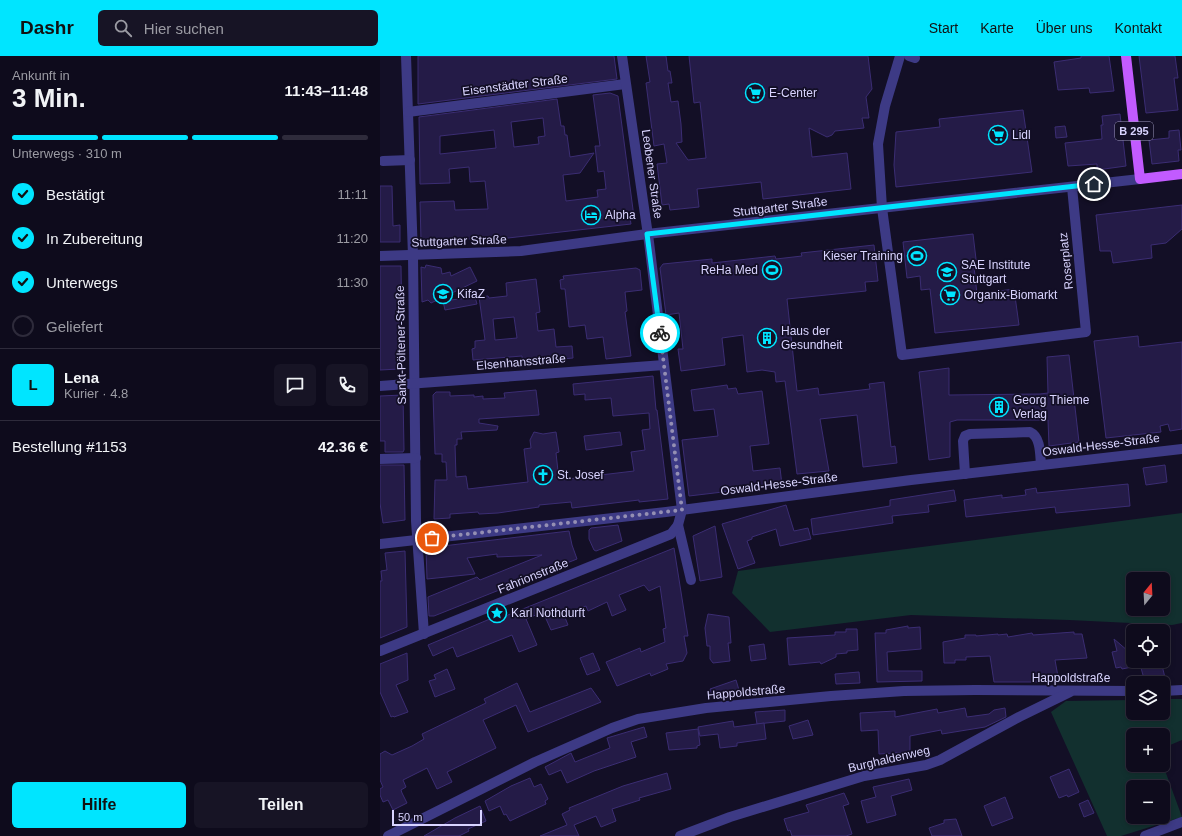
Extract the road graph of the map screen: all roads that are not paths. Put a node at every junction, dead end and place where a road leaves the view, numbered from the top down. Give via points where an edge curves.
1 (406, 56) edge
2 (622, 56) edge
3 (900, 56) edge
4 (1126, 56) edge
5 (625, 84) junction
6 (408, 112) junction
7 (410, 160) junction
8 (383, 161) dead end
9 (1182, 174) edge
10 (1140, 179) junction
11 (1072, 187) junction
12 (882, 208) junction
13 (647, 234) junction
14 (380, 256) edge
15 (413, 256) junction
16 (664, 365) junction
17 (414, 384) junction
18 (380, 386) edge
19 (1182, 449) edge
20 (416, 458) junction
21 (380, 459) edge
22 (1041, 466) junction
23 (965, 474) junction
24 (682, 510) junction
25 (678, 525) junction
26 (417, 540) junction
27 (380, 544) edge
28 (691, 580) dead end
29 (424, 634) junction
30 (380, 651) edge
31 (1182, 690) edge
32 (1072, 691) junction
33 (1126, 691) edge
34 (1170, 691) edge
35 (1182, 822) edge
36 (388, 836) edge
37 (680, 836) edge
38 (1145, 836) edge

1 - 6 street, Sankt-Pöltener-Straße
2 - 5 street, Leobener Straße
3 - 12 street via 885,106 878,144
4 - 10 main road, B 295
5 - 6 street, Eisenstädter Straße
5 - 13 street, Leobener Straße
6 - 7 street, Sankt-Pöltener-Straße
7 - 8 street
7 - 15 street, Sankt-Pöltener-Straße
9 - 10 main road, Stuttgarter Straße
10 - 11 street, Stuttgarter Straße
11 - 12 street, Stuttgarter Straße
11 - 12 street, Roserplatz via 1086,332 902,355
12 - 13 street, Stuttgarter Straße
13 - 15 street, Stuttgarter Straße via 521,251
13 - 16 street, Leobener Straße
14 - 15 street, Stuttgarter Straße
15 - 17 street, Sankt-Pöltener-Straße
16 - 17 street, Elsenhansstraße
16 - 24 street, Leobener Straße
17 - 18 street, Elsenhansstraße
17 - 20 street, Sankt-Pöltener-Straße
19 - 22 street, Oswald-Hesse-Straße
20 - 21 street
20 - 26 street, Sankt-Pöltener-Straße
22 - 23 street, Oswald-Hesse-Straße
22 - 23 street via 1037,440 1030,432 970,434 965,436 963,441
23 - 24 street, Oswald-Hesse-Straße
24 - 25 street
24 - 26 street, Oswald-Hesse-Straße
25 - 28 street
25 - 29 street, Fahrionstraße via 671,534
26 - 27 street, Oswald-Hesse-Straße
26 - 29 street, Sankt-Pöltener-Straße
29 - 30 street, Fahrionstraße
31 - 34 street
32 - 33 street, Happoldstraße
32 - 36 street, Happoldstraße via 890,692 706,708 638,719 535,762
32 - 37 street, Burghaldenweg via 1019,716 940,760 926,765 864,776 730,817
35 - 38 street

